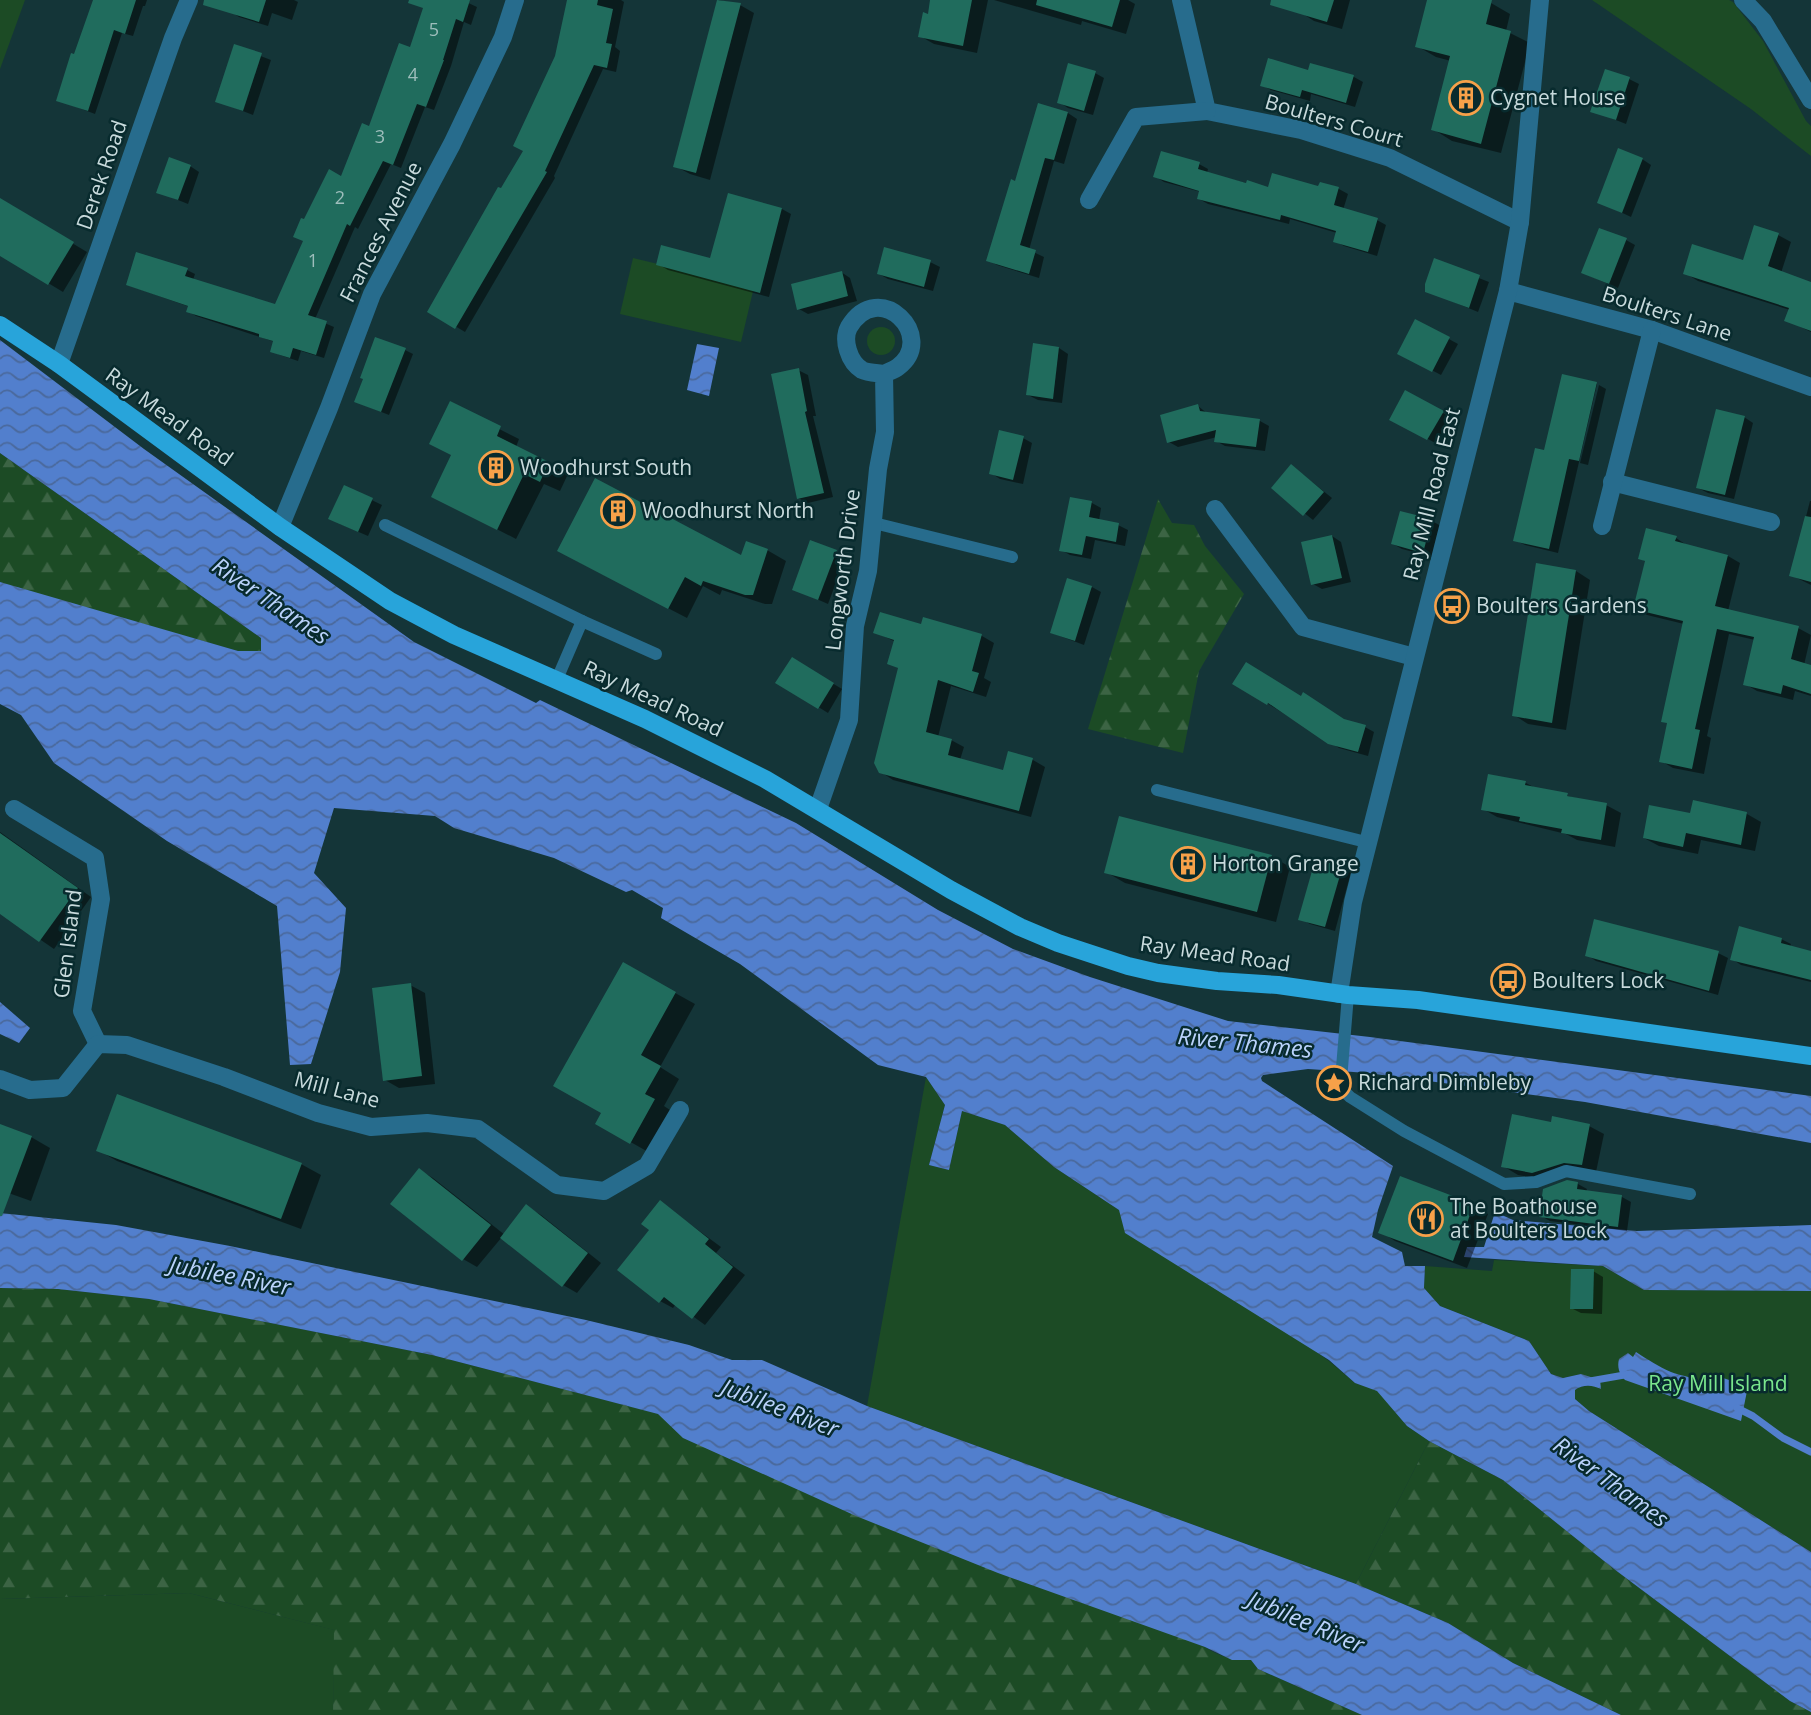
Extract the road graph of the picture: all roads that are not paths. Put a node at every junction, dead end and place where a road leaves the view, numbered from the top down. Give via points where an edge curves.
1 (189, 0) edge
2 (515, 0) edge
3 (1181, 0) edge
4 (1540, 0) edge
5 (1743, 0) edge
6 (1811, 100) edge
7 (1207, 111) junction
8 (1089, 200) dead end
9 (1520, 222) junction
10 (1508, 291) junction
11 (0, 325) edge
12 (1652, 330) junction
13 (59, 365) junction
14 (884, 374) dead end
15 (1811, 387) edge
16 (1612, 482) junction
17 (1215, 509) dead end
18 (1771, 522) dead end
19 (874, 523) junction
20 (385, 524) dead end
21 (1602, 526) dead end
22 (280, 527) junction
23 (1012, 557) dead end
24 (582, 621) junction
25 (656, 654) dead end
26 (1414, 657) junction
27 (557, 679) junction
28 (1157, 790) dead end
29 (14, 809) dead end
30 (818, 809) junction
31 (1370, 843) junction
32 (1343, 995) junction
33 (98, 1044) junction
34 (1811, 1056) edge
35 (0, 1079) edge
36 (680, 1111) dead end
37 (1690, 1194) dead end

1 - 13 street, Derek Road
2 - 22 street, Frances Avenue via 503,37 458,132 372,294
3 - 7 street
4 - 9 street, Ray Mill Road East
5 - 6 street via 1763,20
7 - 8 street, Boulters Court via 1136,117
7 - 9 street, Boulters Court via 1301,130 1390,158
9 - 10 street, Ray Mill Road East
10 - 12 street, Boulters Lane
10 - 26 street, Ray Mill Road East
11 - 13 main road, Ray Mead Road
12 - 15 street, Boulters Lane
12 - 16 street
13 - 22 main road, Ray Mead Road
14 - 19 street, Longworth Drive via 885,432
16 - 18 street
16 - 21 street
17 - 26 street via 1303,626
19 - 23 lane
19 - 30 street, Longworth Drive via 869,571 855,626 849,720
20 - 24 lane
22 - 27 main road, Ray Mead Road via 390,601 454,635
24 - 25 lane
24 - 27 lane
26 - 31 street, Ray Mill Road East
27 - 30 main road, Ray Mead Road
28 - 31 lane
29 - 33 street, Glen Island via 95,858 101,899 82,1012
30 - 32 main road, Ray Mead Road via 951,890 1058,943 1158,973
31 - 32 street, Ray Mill Road East via 1353,902
32 - 34 main road, Ray Mead Road via 1418,1000
32 - 37 lane via 1343,1090 1404,1132 1449,1151 1504,1184 1536,1182 1566,1171
33 - 35 street via 62,1088 30,1090
33 - 36 street, Mill Lane via 127,1045 318,1113 371,1127 428,1123 478,1129 557,1185 604,1191 647,1166

